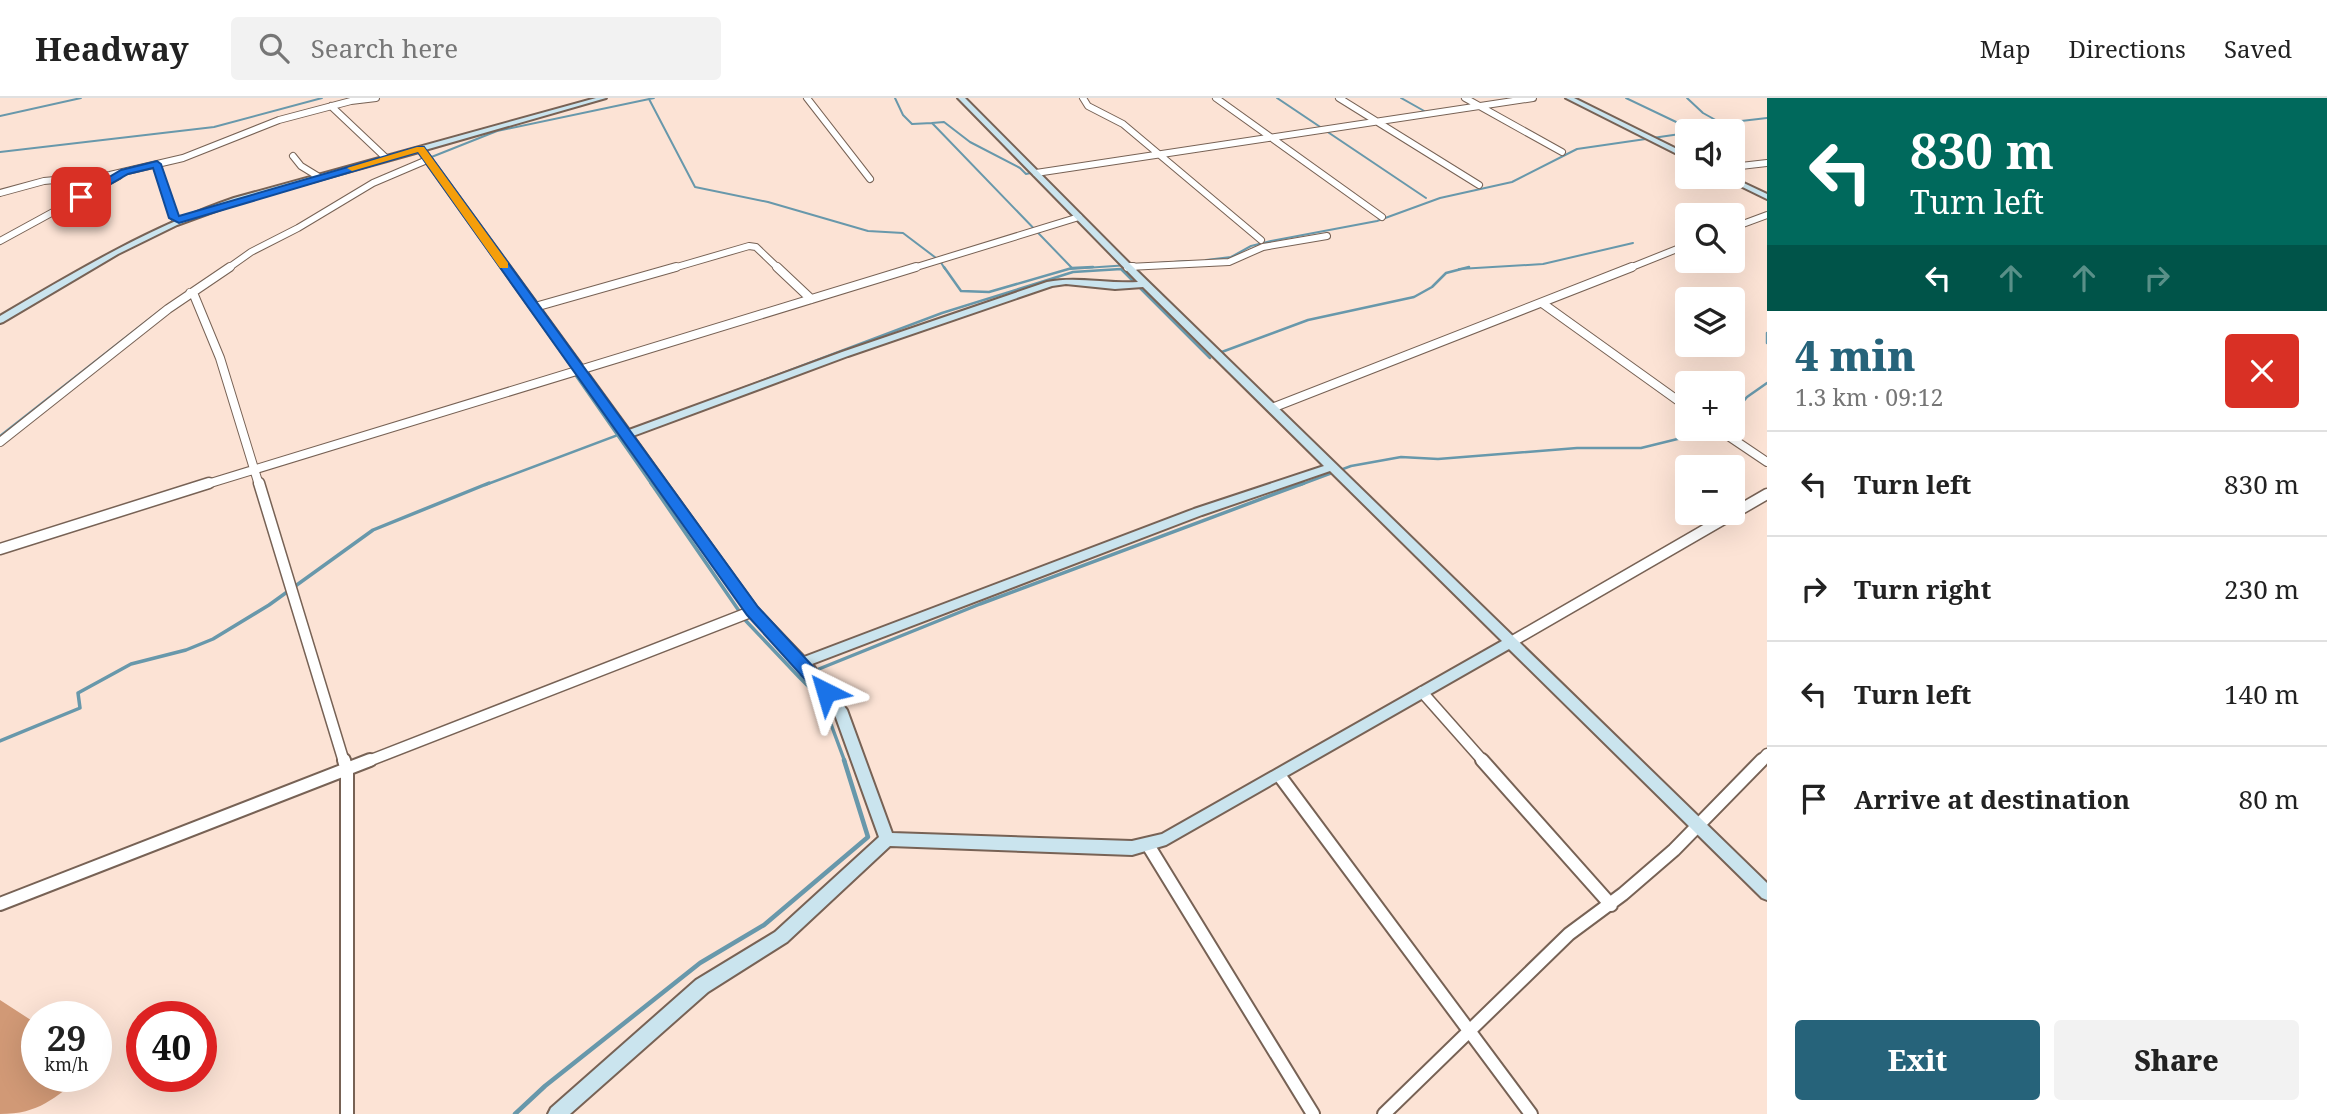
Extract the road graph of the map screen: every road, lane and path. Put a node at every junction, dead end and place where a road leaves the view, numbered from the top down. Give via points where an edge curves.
1 (376, 98) edge
2 (603, 98) edge
3 (807, 98) edge
4 (961, 98) edge
5 (1083, 98) edge
6 (1216, 98) edge
7 (1339, 98) edge
8 (1465, 98) edge
9 (1533, 98) edge
10 (1569, 98) edge
11 (331, 106) junction
12 (1480, 106) junction
13 (1378, 122) junction
14 (1271, 138) junction
15 (1675, 151) edge
16 (1562, 152) dead end
17 (424, 155) junction
18 (1158, 155) junction
19 (293, 156) dead end
20 (386, 158) junction
21 (1767, 163) edge
22 (157, 164) junction
23 (1745, 166) edge
24 (125, 172) junction
25 (1035, 173) junction
26 (319, 177) junction
27 (870, 179) dead end
28 (1479, 186) dead end
29 (1745, 186) edge
30 (0, 193) edge
31 (1767, 197) edge
32 (1767, 215) edge
33 (1079, 217) junction
34 (1382, 217) dead end
35 (179, 219) junction
36 (1745, 223) edge
37 (1327, 236) dead end
38 (1261, 240) dead end
39 (0, 241) edge
40 (1675, 251) edge
41 (1125, 264) junction
42 (1146, 284) junction
43 (190, 293) junction
44 (811, 299) junction
45 (1542, 303) junction
46 (535, 307) junction
47 (0, 320) edge
48 (580, 368) junction
49 (1675, 398) edge
50 (1272, 408) junction
51 (628, 434) junction
52 (1736, 441) edge
53 (0, 442) edge
54 (1767, 462) edge
55 (1332, 467) junction
56 (253, 469) junction
57 (1767, 494) edge
58 (0, 549) edge
59 (753, 611) junction
60 (1511, 642) junction
61 (802, 663) junction
62 (1422, 692) junction
63 (1767, 754) edge
64 (347, 771) junction
65 (1279, 775) junction
66 (1700, 827) junction
67 (887, 839) junction
68 (1148, 845) junction
69 (1767, 893) edge
70 (0, 904) edge
71 (1611, 905) junction
72 (1469, 1030) junction
73 (347, 1114) edge
74 (557, 1114) edge
75 (1313, 1114) edge
76 (1384, 1114) edge
77 (1531, 1114) edge

1 - 11 street
2 - 17 street
3 - 27 street
4 - 25 street
5 - 18 street via 1088,106 1123,124
6 - 14 street
7 - 13 street
8 - 12 street
9 - 12 street
10 - 15 street
11 - 20 street
11 - 22 street
12 - 13 street
12 - 16 street
13 - 14 street
13 - 28 street
14 - 18 street
14 - 34 street
17 - 20 street
17 - 43 street via 250,252
17 - 46 street
18 - 25 street
18 - 38 street
19 - 26 street
20 - 26 street
21 - 23 street
22 - 24 street
22 - 35 street via 174,218
24 - 30 street via 44,181
24 - 39 street
25 - 33 street
26 - 35 street
29 - 31 street
32 - 36 street
33 - 41 street
33 - 44 street
35 - 47 street
37 - 41 street via 1263,247 1229,262
40 - 45 street
41 - 42 street
42 - 50 street
42 - 51 street via 1050,284
43 - 53 street
43 - 56 street via 220,358
44 - 46 street via 756,247 749,246
44 - 48 street
45 - 49 street
45 - 50 street
46 - 48 street
48 - 51 street
48 - 56 street
50 - 55 street
51 - 59 street
52 - 54 street
55 - 60 street
55 - 61 street via 1198,512
56 - 58 street
56 - 64 street
57 - 60 street
59 - 61 street
59 - 64 street
60 - 62 street
60 - 66 street
61 - 67 street via 841,710
62 - 65 street
62 - 71 street
63 - 66 street
64 - 70 street
64 - 73 street
65 - 68 street via 1185,830
65 - 72 street
66 - 69 street
66 - 71 street
67 - 68 street
67 - 74 street via 781,937 702,986
68 - 75 street
71 - 72 street via 1569,934
72 - 76 street
72 - 77 street

